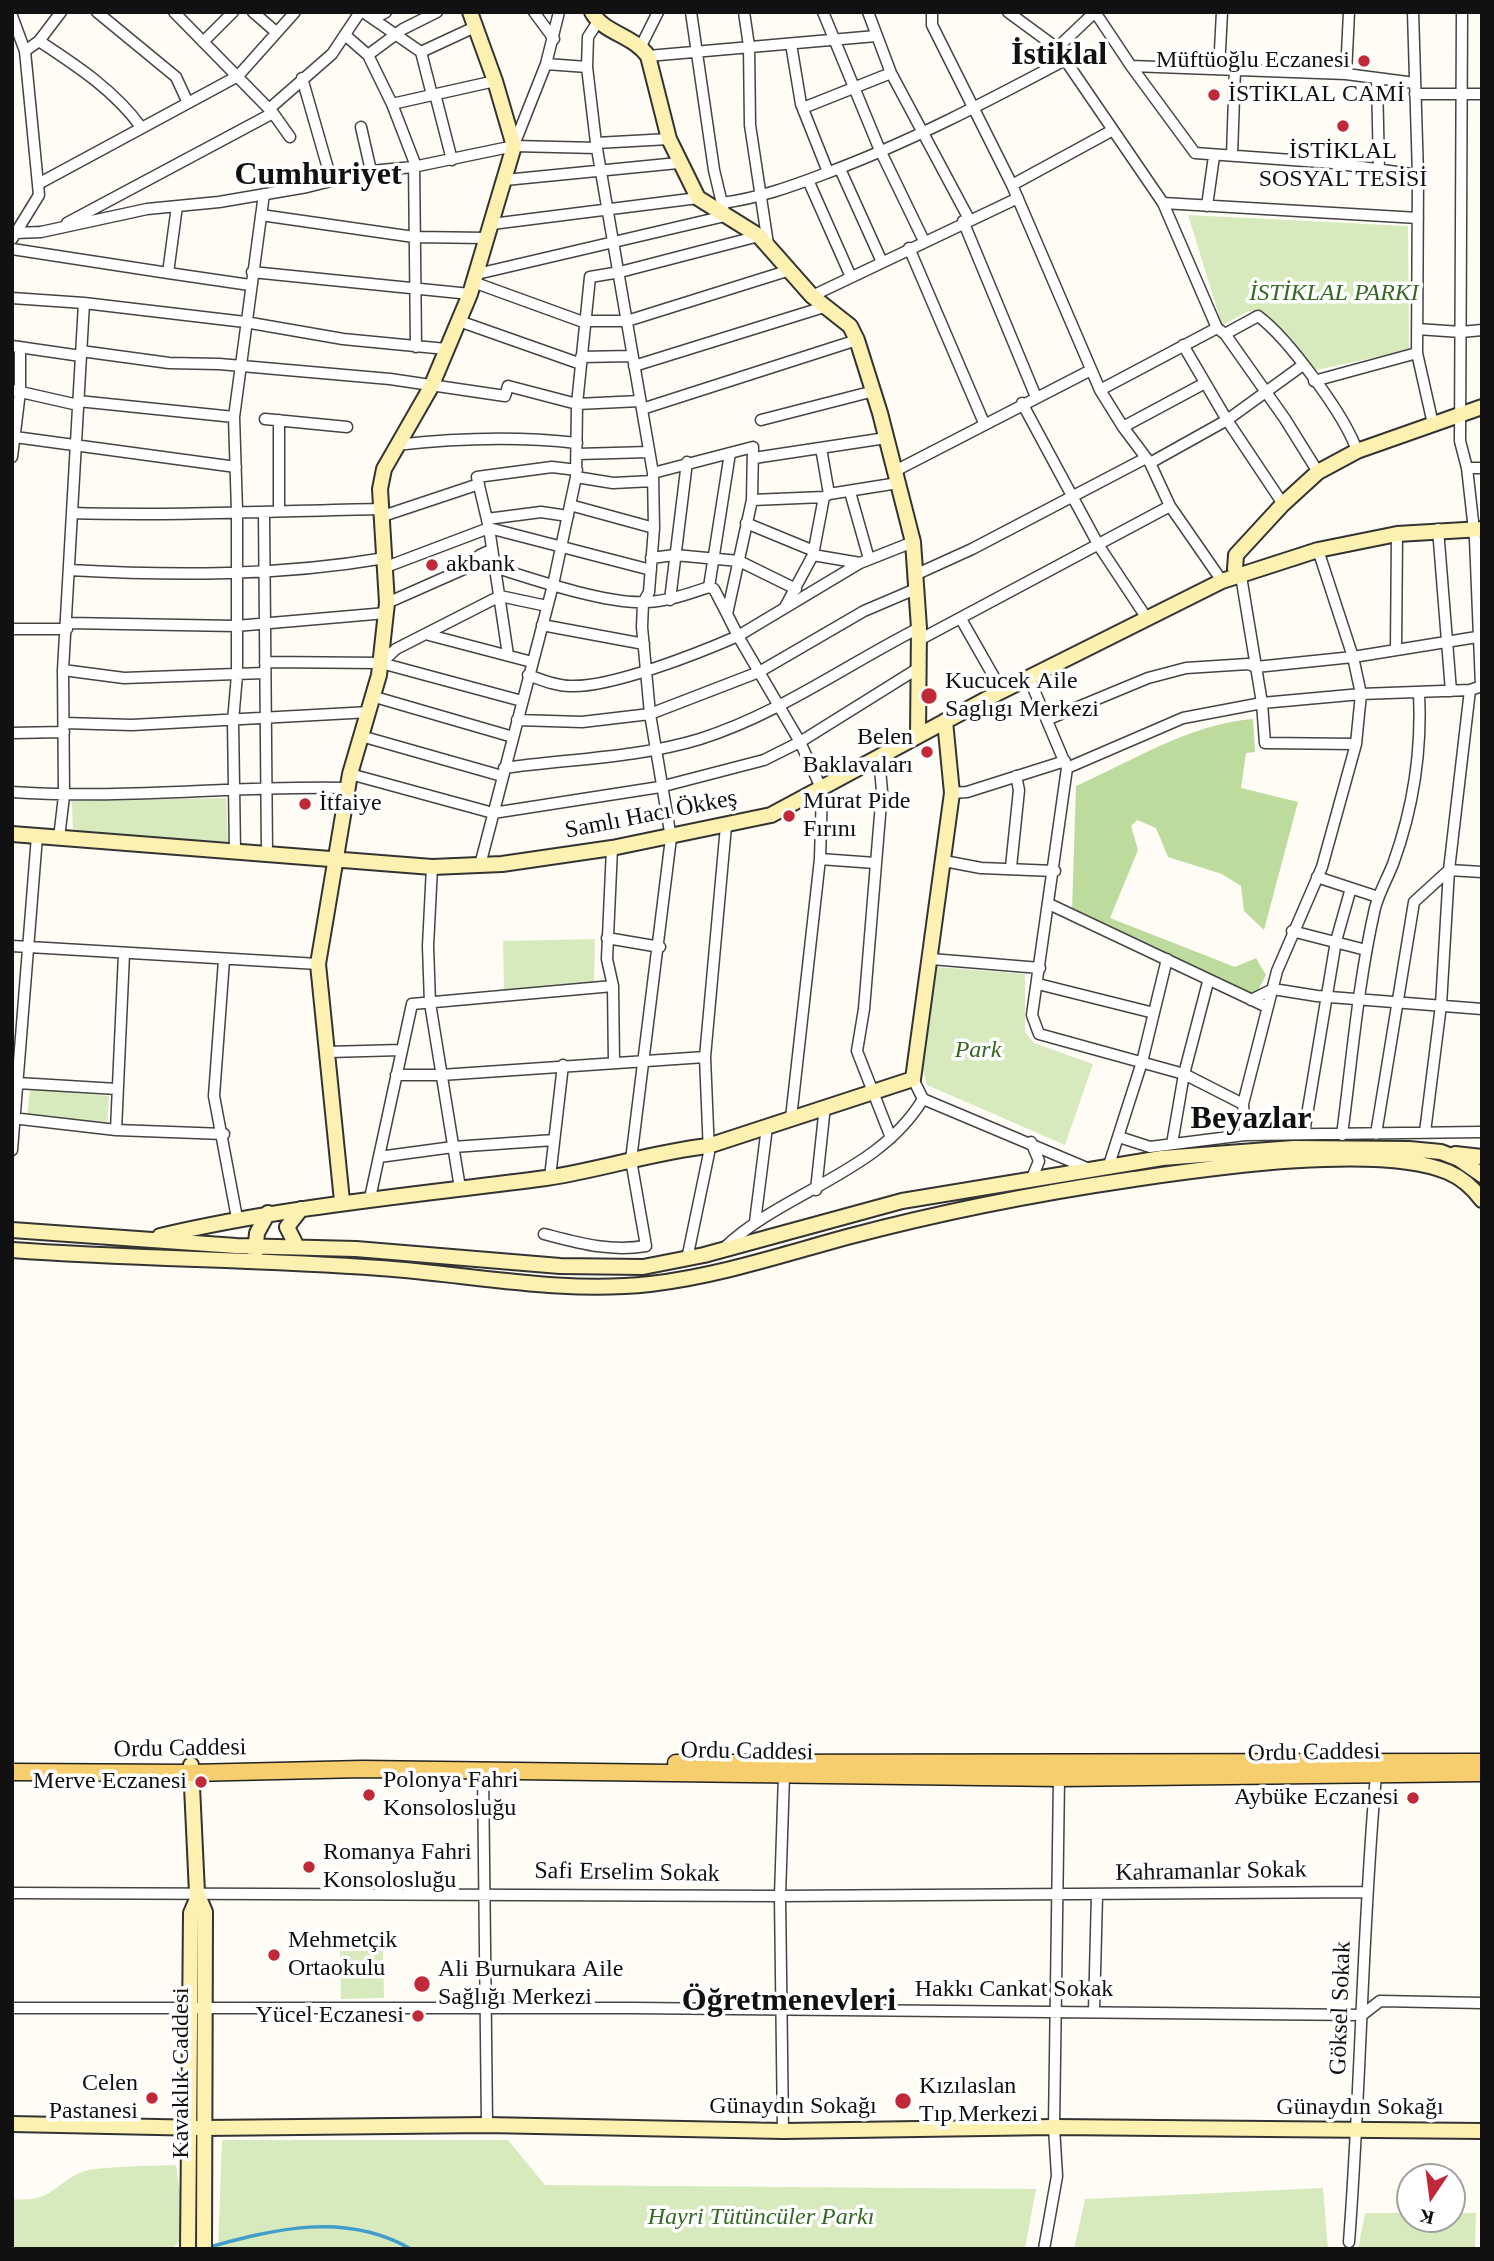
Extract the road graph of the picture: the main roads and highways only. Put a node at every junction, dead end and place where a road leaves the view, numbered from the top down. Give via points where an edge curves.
1 (1482, 1762) edge
2 (12, 1766) edge
3 (191, 1769) junction
4 (12, 1772) edge
5 (1482, 1773) edge

1 - 3 main road, Ordu Caddesi via 327,1761
2 - 3 main road, Ordu Caddesi
3 - 4 main road, Ordu Caddesi
3 - 5 main road, Ordu Caddesi via 1059,1778

